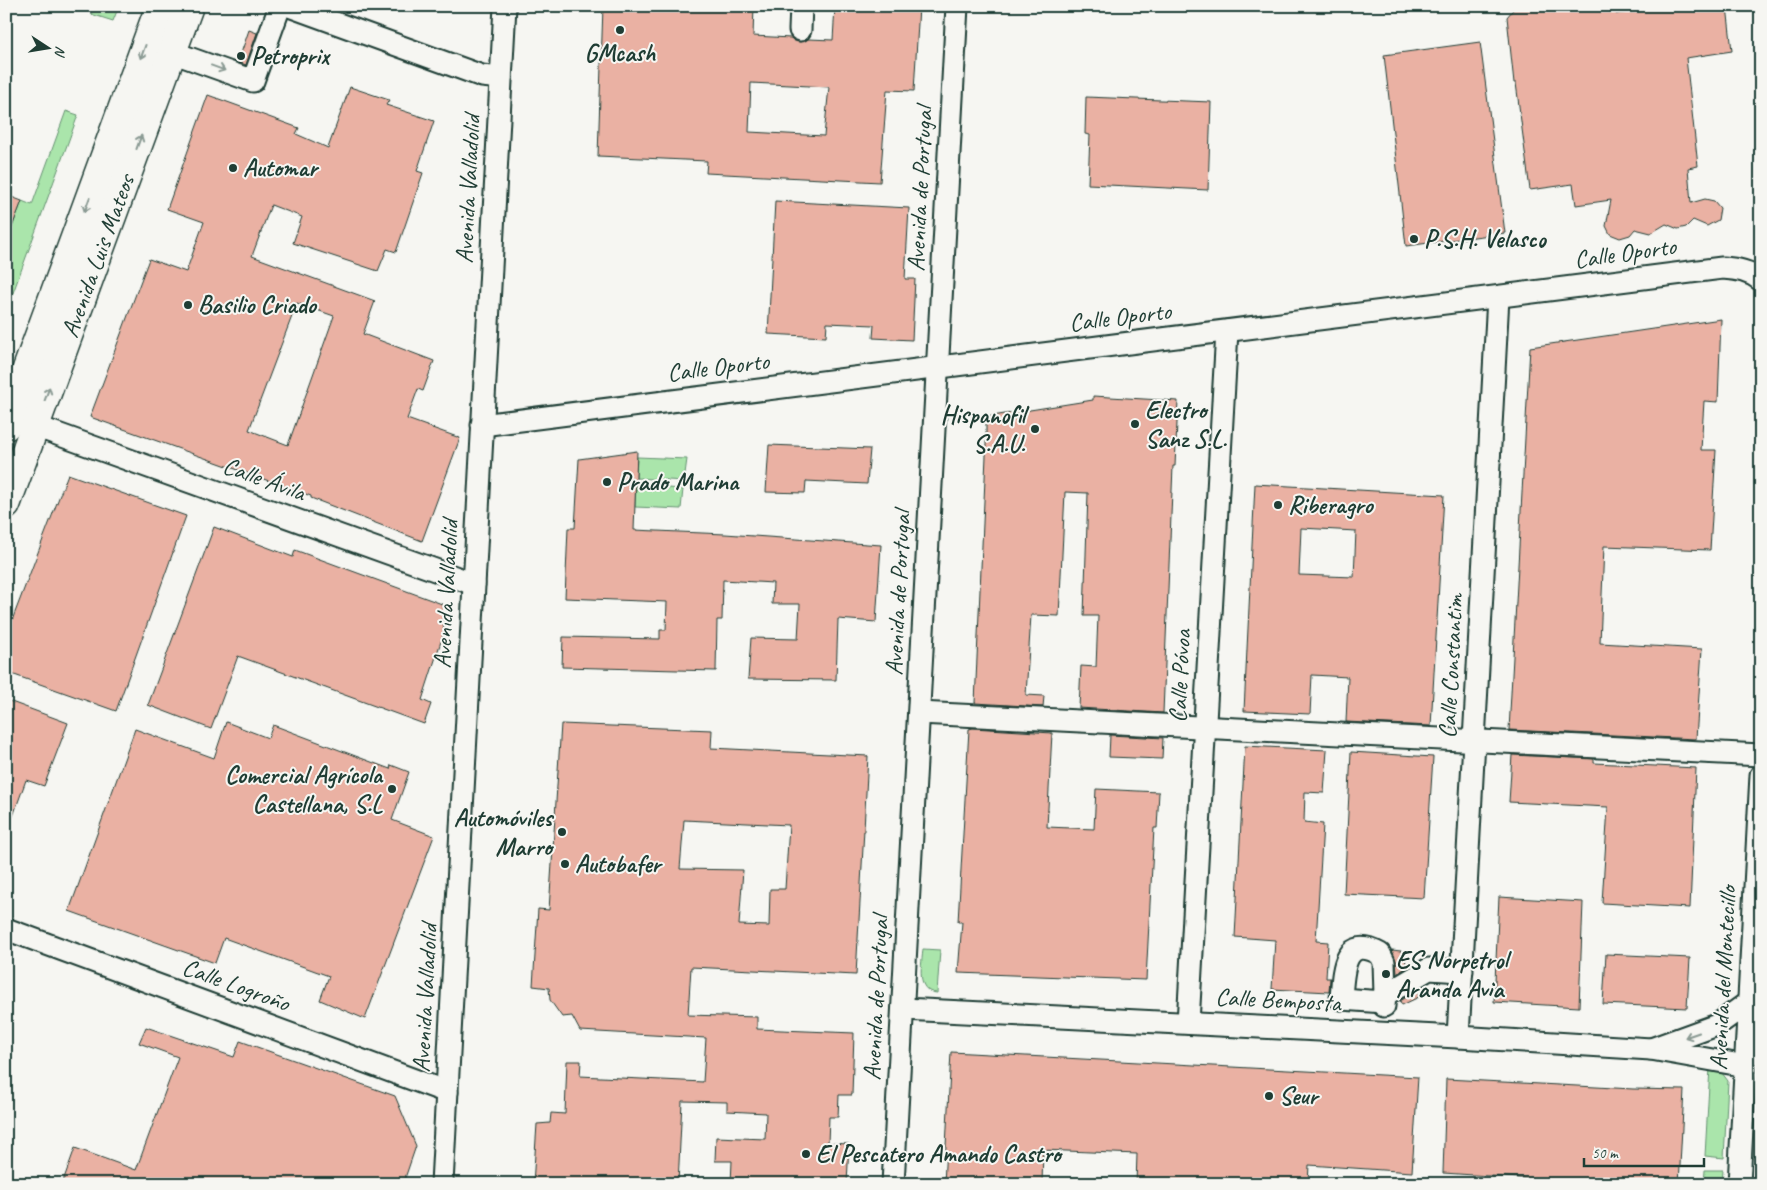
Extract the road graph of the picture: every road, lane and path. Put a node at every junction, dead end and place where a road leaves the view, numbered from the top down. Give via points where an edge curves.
1 (160, 6) edge
2 (189, 6) edge
3 (280, 6) edge
4 (289, 6) edge
5 (505, 6) edge
6 (802, 6) edge
7 (957, 6) edge
8 (800, 30) dead end
9 (172, 52) junction
10 (501, 78) junction
11 (1761, 280) edge
12 (1498, 297) junction
13 (1227, 331) junction
14 (939, 367) junction
15 (482, 425) junction
16 (6, 426) edge
17 (35, 426) junction
18 (6, 505) edge
19 (474, 584) junction
20 (919, 713) junction
21 (1205, 727) junction
22 (1474, 740) junction
23 (1761, 754) edge
24 (1761, 775) edge
25 (1759, 827) edge
26 (6, 929) edge
27 (1462, 971) junction
28 (1749, 1002) junction
29 (903, 1009) junction
30 (1188, 1023) junction
31 (1382, 1033) junction
32 (1458, 1037) junction
33 (1651, 1049) junction
34 (1746, 1066) junction
35 (447, 1092) junction
36 (442, 1184) edge
37 (894, 1184) edge
38 (1738, 1184) edge

1 -> 16 highway, Avenida Luis Mateos
2 - 9 highway, Avenida Luis Mateos
9 -> 3 street via 253,81
4 - 10 street via 482,76
5 - 10 street, Avenida Valladolid
6 - 8 street
7 - 14 street, Avenida de Portugal
17 -> 9 highway, Avenida Luis Mateos
10 - 15 street, Avenida Valladolid
11 - 12 street, Calle Oporto via 1738,268 1722,268
12 - 13 street, Calle Oporto
12 - 22 street, Calle Constantim
13 - 14 street, Calle Oporto
13 - 21 street, Calle Póvoa
14 - 15 street, Calle Oporto
14 - 20 street, Avenida de Portugal
15 - 19 street, Avenida Valladolid
17 - 18 highway, Avenida Luis Mateos
17 - 19 street, Calle Ávila
19 - 35 street, Avenida Valladolid
20 - 21 street
20 - 29 street, Avenida de Portugal
21 - 22 street
21 - 30 street, Calle Póvoa
22 - 23 street
22 - 27 street, Calle Constantim
24 - 25 street, Avenida del Montecillo
25 - 28 street, Avenida del Montecillo
26 - 35 street, Calle Logroño
27 - 31 street via 1429,969 1384,999
27 - 32 street, Calle Constantim
28 -> 33 street, Calle Bemposta via 1717,1025
28 - 34 street, Avenida del Montecillo
29 - 30 street, Calle Bemposta
29 - 37 street, Avenida de Portugal
30 - 31 street, Calle Bemposta
31 - 32 street, Calle Bemposta
32 - 33 street, Calle Bemposta
33 - 34 street, Calle Bemposta
34 - 38 street, Avenida del Montecillo
35 - 36 street, Avenida Valladolid

